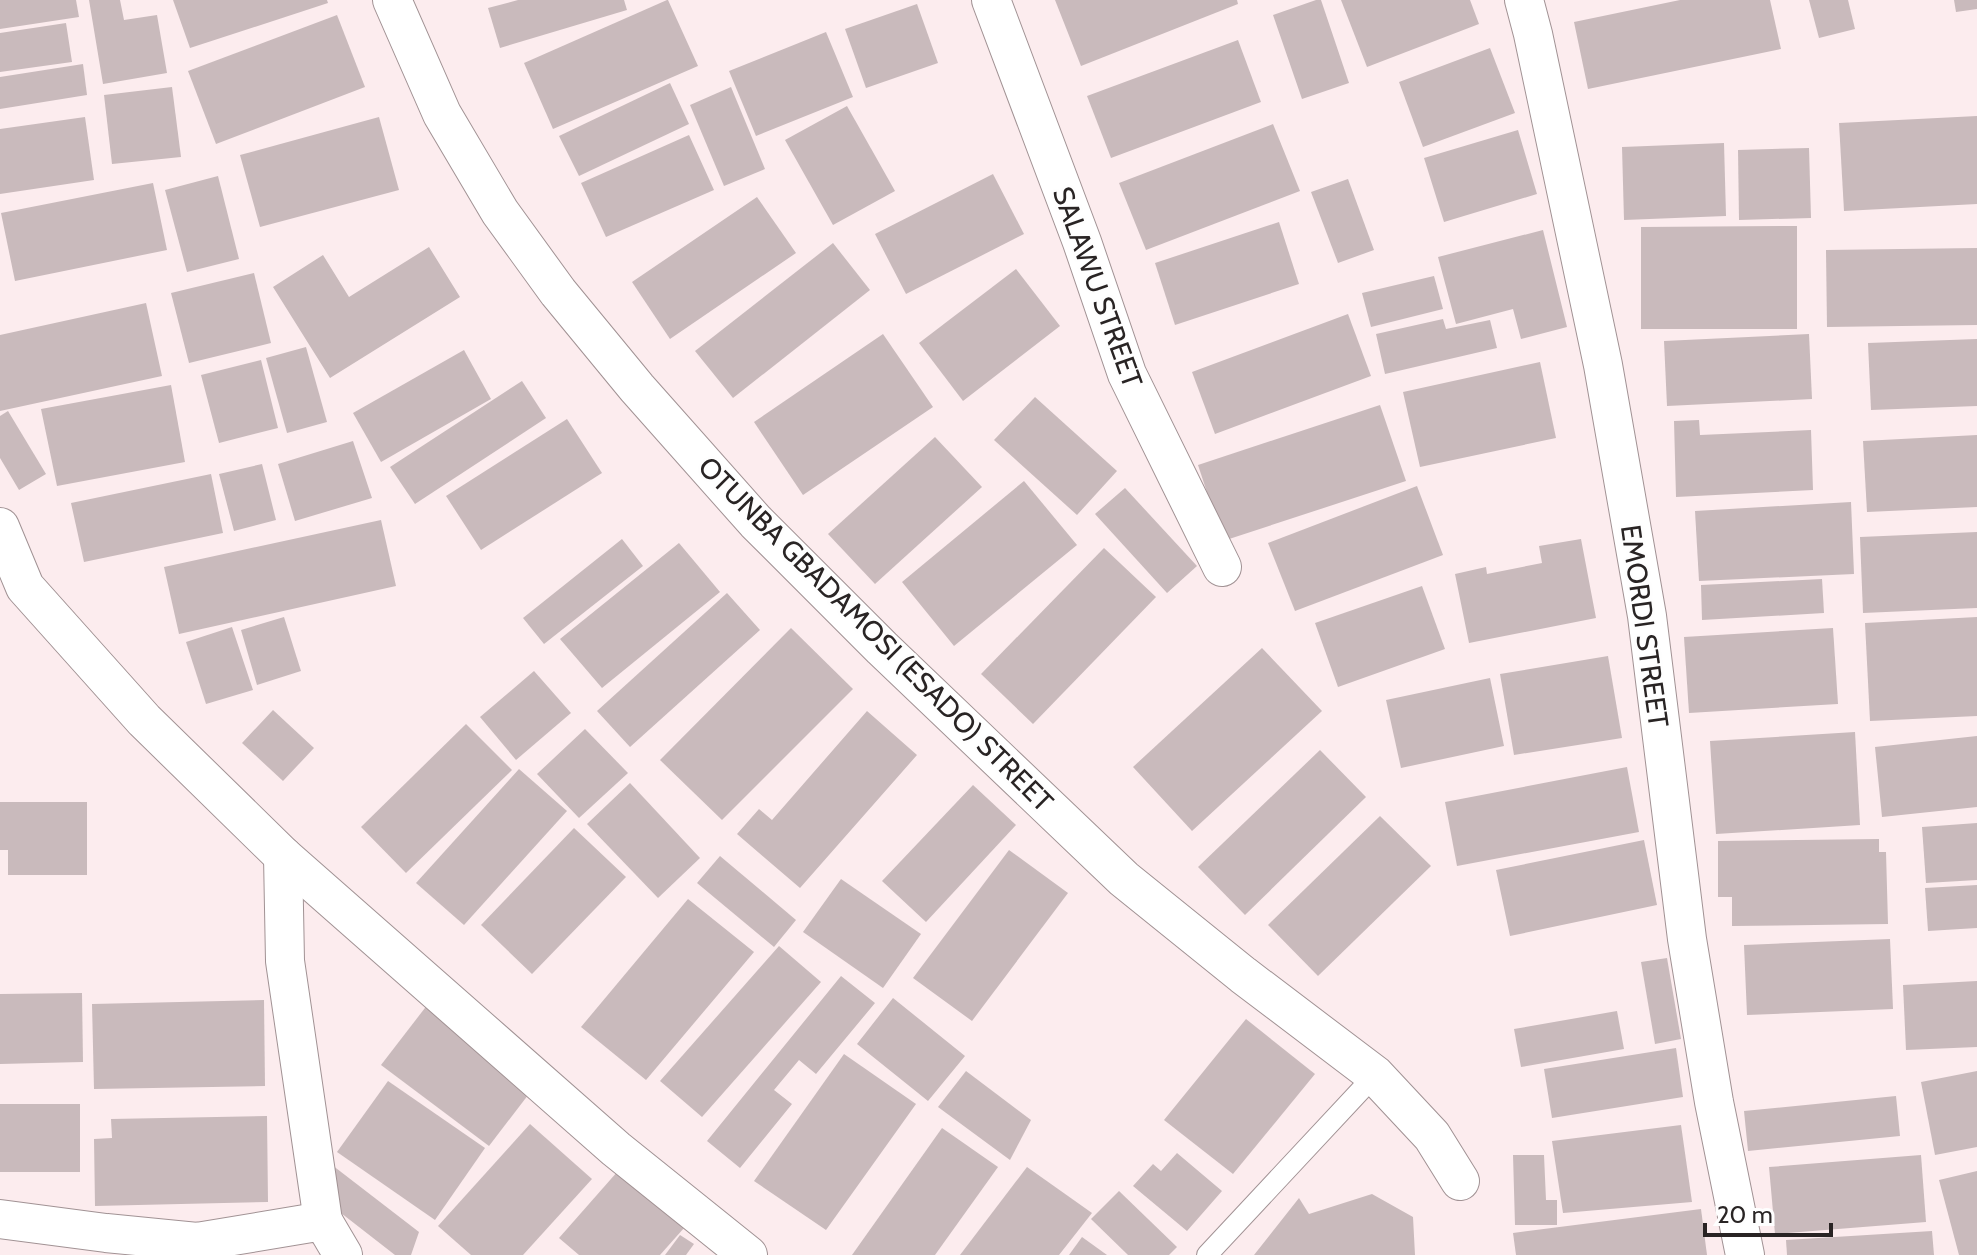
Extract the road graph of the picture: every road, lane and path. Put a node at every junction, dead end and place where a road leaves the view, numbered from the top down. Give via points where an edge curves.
1 (392, 0) edge
2 (991, 0) edge
3 (1524, 0) edge
4 (0, 527) edge
5 (1222, 567) dead end
6 (283, 856) junction
7 (1375, 1075) junction
8 (1460, 1181) dead end
9 (0, 1219) edge
10 (323, 1221) junction
11 (343, 1255) edge
12 (748, 1255) edge
13 (1207, 1255) edge
14 (1745, 1255) edge

1 - 7 street, OTUNBA GBADAMOSI (ESADO) STREET via 442,114 500,212 637,388 756,522 1124,879
2 - 5 street, SALAWU STREET via 1127,374
3 - 14 street, EMORDI STREET via 1614,428 1647,616 1687,939
4 - 6 street via 25,587 144,720
6 - 10 street via 285,961
6 - 12 street via 616,1149
7 - 8 street, OTUNBA GBADAMOSI (ESADO) STREET via 1432,1136
7 - 13 lane
9 - 10 street via 197,1242
10 - 11 street

